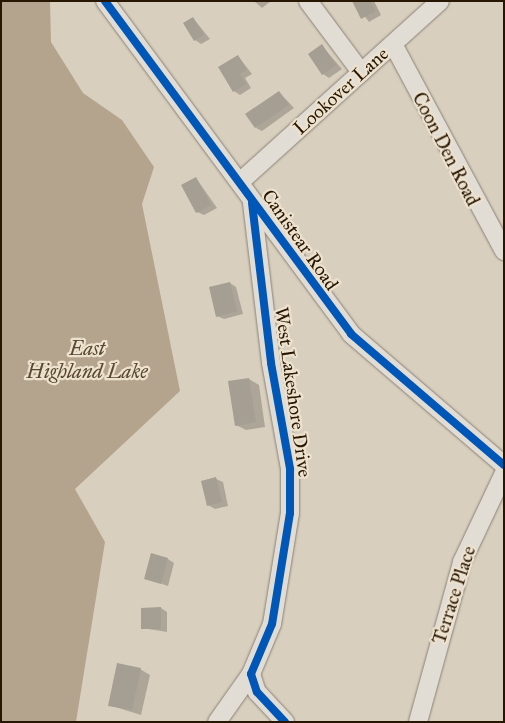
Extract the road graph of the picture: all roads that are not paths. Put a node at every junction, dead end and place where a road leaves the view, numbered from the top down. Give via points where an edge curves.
1 (105, 1) edge
2 (308, 1) edge
3 (440, 1) edge
4 (393, 44) junction
5 (361, 72) junction
6 (241, 180) junction
7 (252, 200) junction
8 (504, 251) edge
9 (504, 465) edge
10 (504, 473) edge
11 (251, 674) junction
12 (217, 722) edge
13 (285, 722) edge
14 (418, 722) edge

1 - 6 street, Canistear Road
2 - 5 street
3 - 4 street, Lookover Lane
4 - 5 street, Lookover Lane
4 - 8 street, Coon Den Road
5 - 6 street, Lookover Lane
6 - 7 street, Canistear Road
7 - 9 street, Canistear Road via 351,334
7 - 11 street, West Lakeshore Drive via 271,363 288,450 290,513 272,624
10 - 14 street, Terrace Place via 462,562
11 - 12 street, West Lakeshore Drive
11 - 13 street via 257,692

